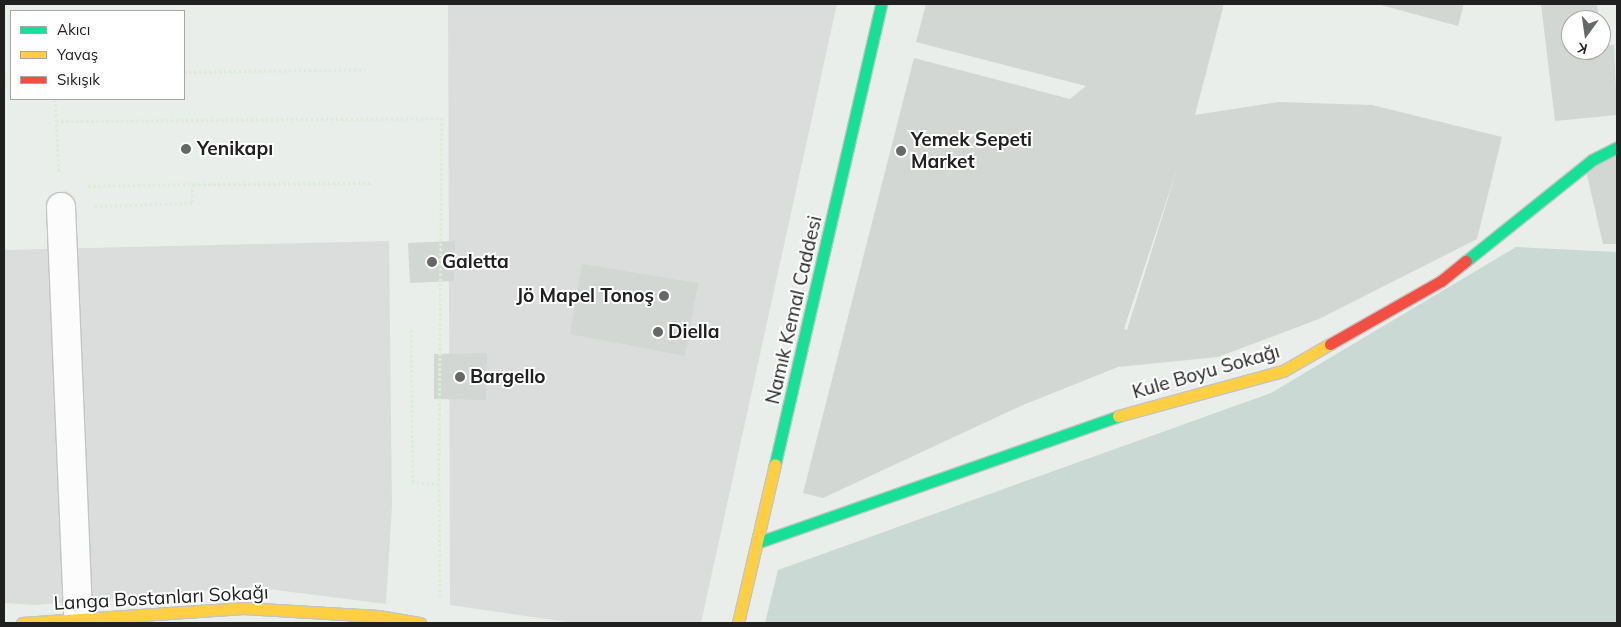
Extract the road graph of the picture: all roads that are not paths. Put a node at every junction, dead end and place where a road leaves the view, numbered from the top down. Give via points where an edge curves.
1 (881, 4) edge
2 (1617, 147) edge
3 (61, 208) road end
4 (759, 542) junction
5 (78, 617) junction
6 (22, 623) edge
7 (420, 623) edge
8 (738, 623) edge

1 - 4 street, Namık Kemal Caddesi
2 - 4 street, Kule Boyu Sokağı via 1592,160 1441,281 1283,371 1126,413
3 - 5 street
4 - 8 street, Namık Kemal Caddesi
5 - 6 street, Langa Bostanları Sokağı
5 - 7 street, Langa Bostanları Sokağı via 243,608 378,616

